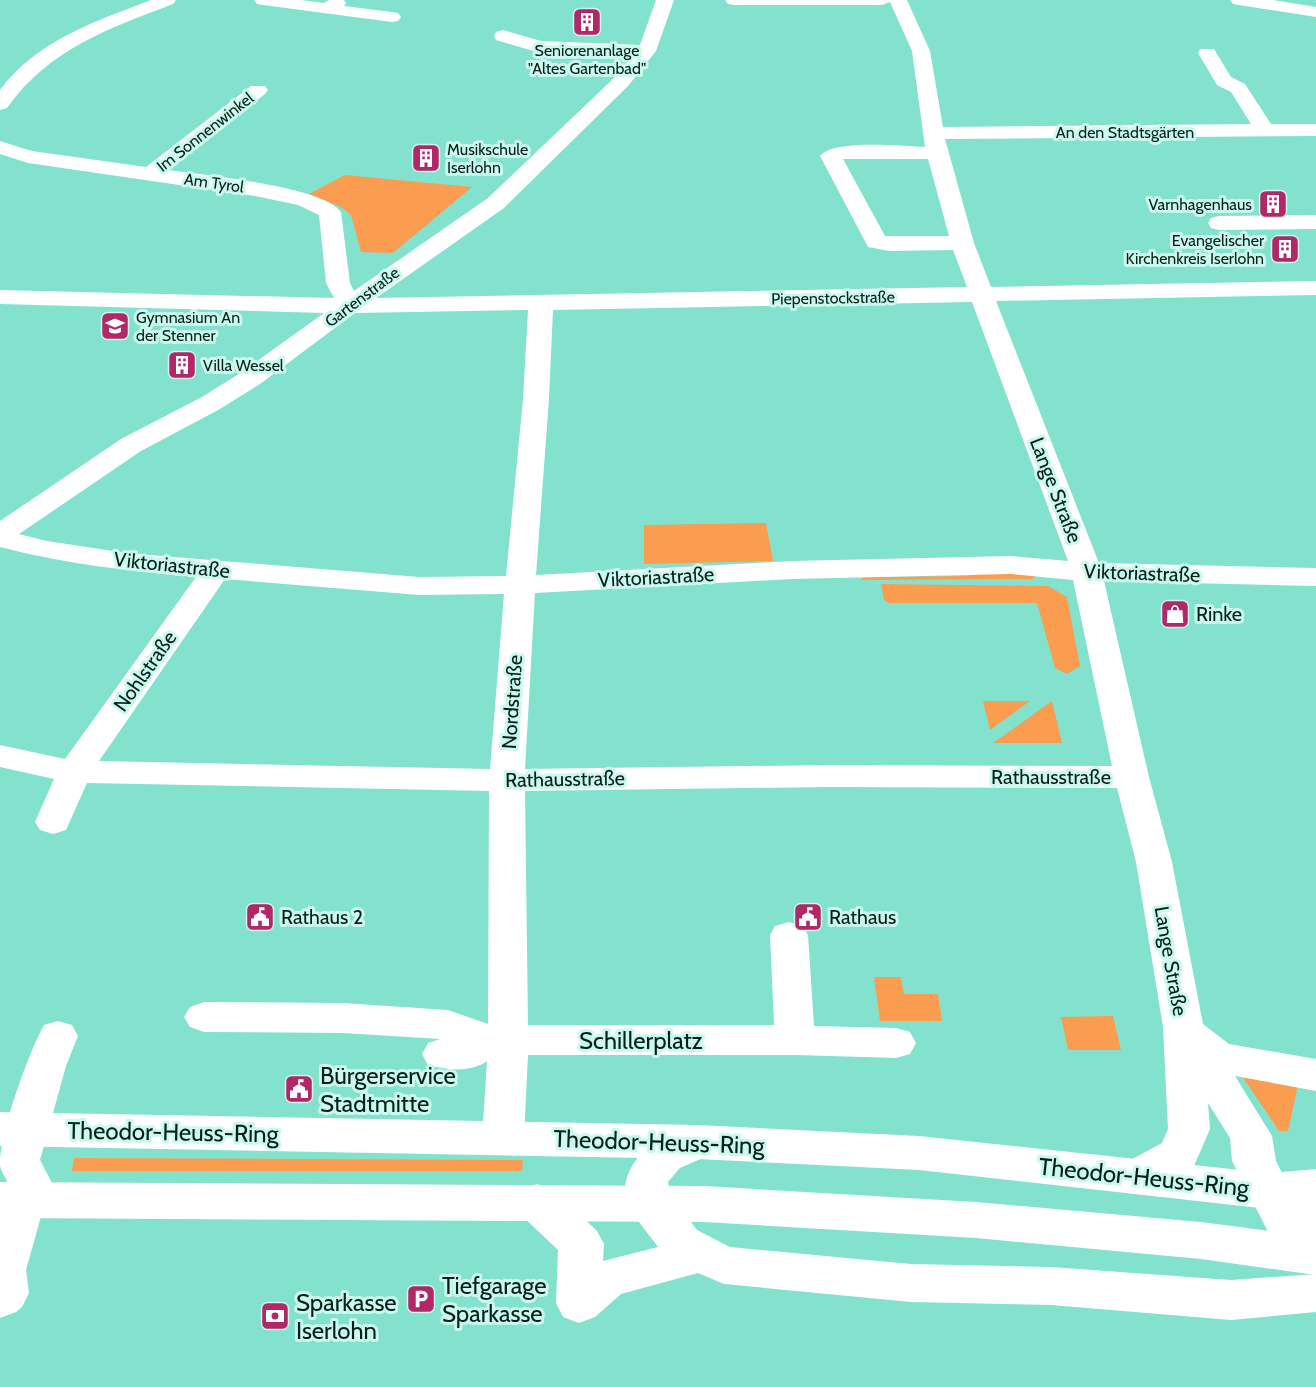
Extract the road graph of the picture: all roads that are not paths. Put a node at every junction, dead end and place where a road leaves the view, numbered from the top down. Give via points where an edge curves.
1 (168, 0) edge
2 (263, 0) edge
3 (665, 0) edge
4 (734, 0) edge
5 (882, 0) edge
6 (897, 0) edge
7 (1239, 0) edge
8 (1316, 12) edge
9 (392, 17) dead end
10 (503, 36) dead end
11 (647, 51) junction
12 (1206, 53) dead end
13 (0, 69) edge
14 (25, 70) junction
15 (258, 90) dead end
16 (0, 104) edge
17 (1316, 130) edge
18 (1265, 131) junction
19 (936, 143) junction
20 (0, 147) edge
21 (152, 173) junction
22 (1316, 222) edge
23 (1220, 223) dead end
24 (962, 243) junction
25 (1316, 288) edge
26 (983, 295) junction
27 (0, 297) edge
28 (541, 302) junction
29 (351, 306) junction
30 (0, 536) edge
31 (216, 571) junction
32 (1086, 572) junction
33 (1316, 578) edge
34 (520, 585) junction
35 (0, 756) edge
36 (74, 772) junction
37 (1132, 777) junction
38 (507, 780) junction
39 (52, 822) dead end
40 (789, 935) dead end
41 (204, 1017) dead end
42 (1183, 1027) junction
43 (795, 1030) junction
44 (487, 1040) junction
45 (896, 1043) dead end
46 (52, 1051) dead end
47 (442, 1054) dead end
48 (1316, 1075) edge
49 (0, 1129) edge
50 (503, 1138) junction
51 (697, 1142) junction
52 (1138, 1176) junction
53 (1316, 1187) edge
54 (1269, 1191) junction
55 (0, 1200) edge
56 (537, 1202) junction
57 (650, 1202) junction
58 (1316, 1209) edge
59 (701, 1254) junction
60 (1311, 1268) edge
61 (2, 1284) edge

1 - 14 street via 72,41
2 - 9 street via 332,6
3 - 11 street, Gartenstraße
4 - 5 street
6 - 19 street, Lange Straße via 921,51
7 - 8 street
10 - 11 street via 540,47
11 - 29 street, Gartenstraße via 619,85 496,203
12 - 18 street via 1224,81 1238,88
13 - 14 street
14 - 16 street
15 - 21 street, Im Sonnenwinkel
17 - 18 street, An den Stadtsgärten
18 - 19 street, An den Stadtsgärten
19 - 24 street, Lange Straße
19 - 24 street, An den Stadtsgärten via 831,156 876,242
20 - 21 street, Am Tyrol via 28,157
21 - 29 street, Am Tyrol via 265,191 305,200 330,212 338,284
22 - 23 street
24 - 26 street, Lange Straße
25 - 26 street, Piepenstockstraße
26 - 28 street, Piepenstockstraße
26 - 32 street, Lange Straße
27 - 29 street, Piepenstockstraße
28 - 29 street, Piepenstockstraße
28 - 34 street, Nordstraße
29 - 30 street, Gartenstraße via 251,378 131,445
30 - 31 street, Viktoriastraße via 46,550
31 - 34 street, Viktoriastraße via 419,586
31 - 36 street, Nohlstraße
32 - 33 street, Viktoriastraße
32 - 34 street, Viktoriastraße via 1011,565 803,569
32 - 37 street, Lange Straße
34 - 38 street, Nordstraße
35 - 36 street, Rathausstraße
36 - 38 street, Rathausstraße
36 - 39 street, Nohlstraße
37 - 38 street, Rathausstraße
37 - 42 street, Lange Straße via 1154,862
38 - 50 street, Nordstraße via 508,1044
40 - 43 street
41 - 44 street, Schillerplatz via 343,1018 448,1025
42 - 48 street via 1216,1057
42 - 52 street, Lange Straße via 1189,1129 1179,1154
42 - 54 street, Lange Straße via 1251,1136 1254,1161
43 - 44 street, Schillerplatz
43 - 45 street, Schillerplatz
44 - 47 street, Schillerplatz via 469,1053
46 - 61 street via 18,1160 29,1181
49 - 50 street, Theodor-Heuss-Ring
50 - 51 street, Theodor-Heuss-Ring
51 - 52 street, Theodor-Heuss-Ring via 919,1153
51 - 57 street via 665,1156 654,1166 645,1182
52 - 54 street, Theodor-Heuss-Ring
53 - 54 street, Theodor-Heuss-Ring
54 - 60 street, Lange Straße
55 - 56 street
56 - 57 street
56 - 59 street via 581,1244 579,1303 607,1279
57 - 59 street via 681,1243
57 - 60 street via 936,1216 1206,1242
58 - 60 street
59 - 60 street via 724,1265 910,1283 1051,1286 1231,1300

